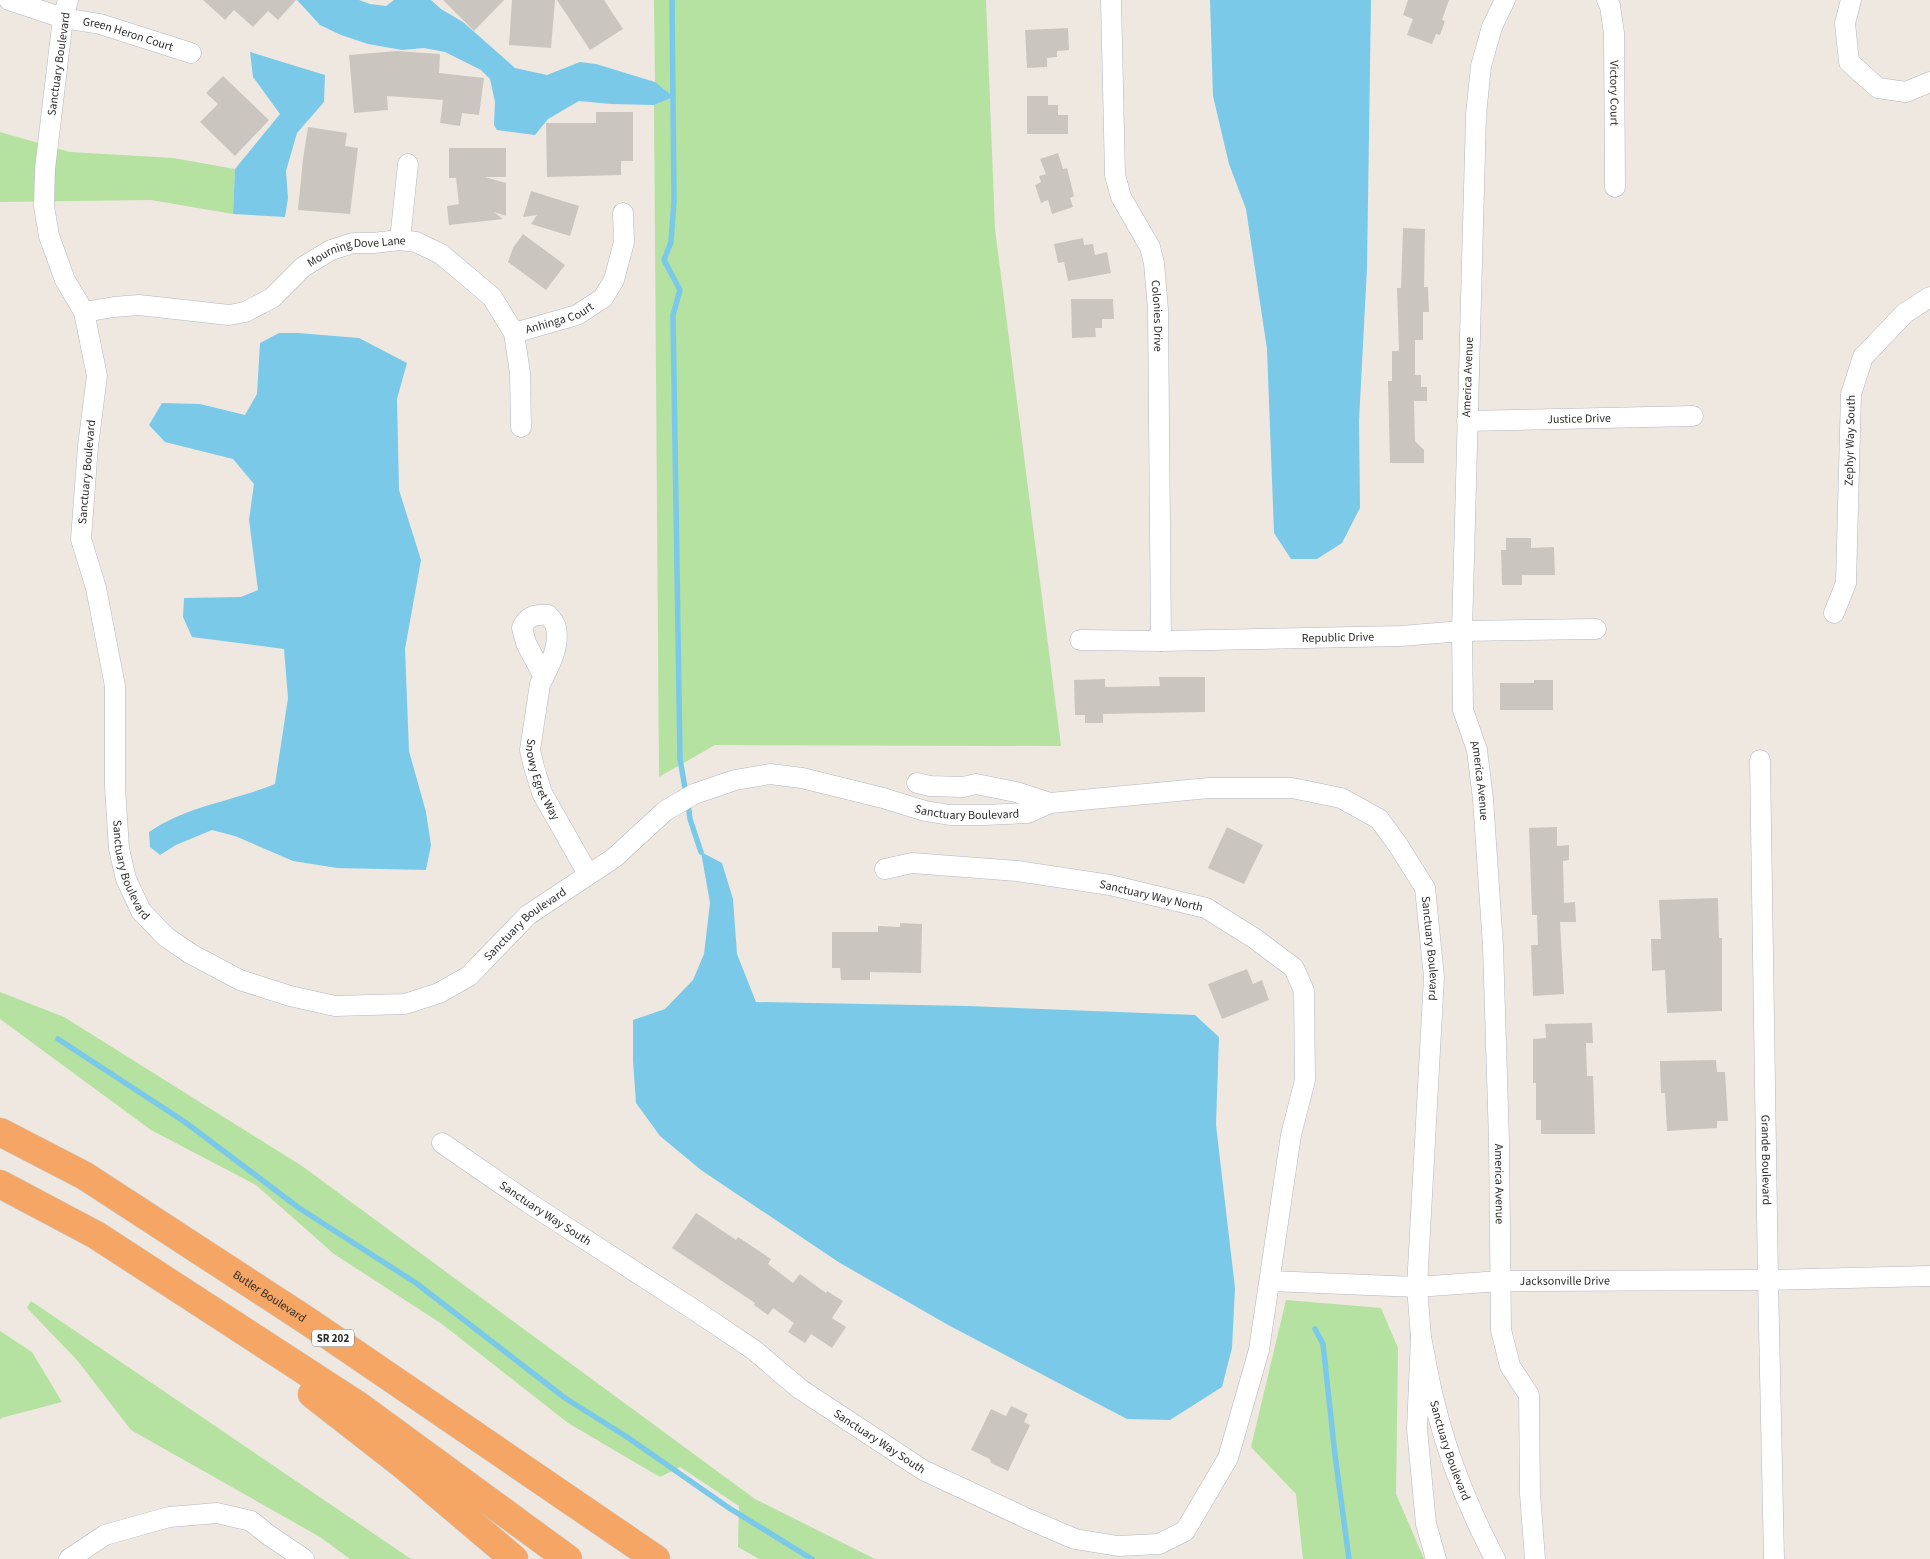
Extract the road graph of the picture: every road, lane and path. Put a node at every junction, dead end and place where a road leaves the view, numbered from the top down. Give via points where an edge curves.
1 (9, 0) edge
2 (1111, 0) edge
3 (1505, 0) edge
4 (1607, 0) edge
5 (1851, 0) edge
6 (66, 9) edge
7 (192, 53) dead end
8 (1930, 82) edge
9 (408, 164) dead end
10 (1616, 187) dead end
11 (623, 214) dead end
12 (400, 240) junction
13 (1930, 297) edge
14 (84, 312) junction
15 (514, 333) junction
16 (1693, 416) dead end
17 (1467, 422) junction
18 (521, 427) dead end
19 (1834, 613) dead end
20 (1596, 630) dead end
21 (1462, 631) junction
22 (1080, 640) dead end
23 (1161, 641) junction
24 (544, 677) dead end
25 (1760, 760) dead end
26 (884, 798) junction
27 (1050, 803) junction
28 (884, 869) dead end
29 (588, 874) junction
30 (0, 1132) edge
31 (442, 1143) dead end
32 (0, 1184) edge
33 (1930, 1276) edge
34 (1768, 1280) junction
35 (1270, 1281) junction
36 (1500, 1281) junction
37 (173, 1284) junction
38 (1418, 1288) junction
39 (1421, 1337) junction
40 (69, 1559) edge
41 (304, 1559) edge
42 (514, 1559) edge
43 (568, 1559) edge
44 (656, 1559) edge
45 (1436, 1559) edge
46 (1495, 1559) edge
47 (1535, 1559) edge
48 (1774, 1559) edge

1 - 6 street, Green Heron Court
2 - 23 street, Colonies Drive via 1115,175 1121,197 1150,246 1158,310
3 - 17 street, America Avenue via 1492,27 1481,66 1477,106
4 - 10 street, Victory Court via 1614,33
5 - 8 street via 1845,23 1849,62 1878,88 1906,92
6 - 7 street, Green Heron Court via 100,24
6 - 14 street, Sanctuary Boulevard via 45,169 44,206 49,236 64,280
9 - 12 street
11 - 15 street, Anhinga Court via 624,242 614,280 603,298 578,315
12 - 14 street, Mourning Dove Lane via 353,243 331,250 303,267 272,298 245,312 229,314 139,305
12 - 15 street, Mourning Dove Lane via 416,242 441,254 492,297
13 - 19 street, Zephyr Way South via 1904,313 1863,357 1852,394 1846,583
14 - 29 street, Sanctuary Boulevard via 97,376 81,539 96,588 115,686 119,849 126,879 141,911 174,943 240,980 335,1006 405,1004 440,993 469,976 528,915
15 - 18 street, Mourning Dove Lane via 520,373
16 - 17 street, Justice Drive
17 - 21 street, America Avenue
20 - 21 street, Republic Drive
21 - 23 street, Republic Drive via 1401,636
21 - 36 street, America Avenue via 1463,710 1477,750 1493,946
22 - 23 street, Republic Drive
24 - 29 street, Snowy Egret Way via 540,684 530,750 542,793
25 - 34 street, Grande Boulevard
26 - 27 street, Sanctuary Boulevard via 950,815 1028,813
26 - 27 street, Sanctuary Boulevard via 917,783 963,787 977,784
26 - 29 street, Sanctuary Boulevard via 802,778 770,774 735,780 694,794 665,811 614,858
27 - 38 street, Sanctuary Boulevard via 1209,788 1292,788 1341,798 1379,820 1389,832 1425,888 1434,977
28 - 35 street, Sanctuary Way North via 912,863 1017,872 1110,885 1206,908 1294,968 1304,991 1305,1080 1291,1135
30 - 44 highway, Butler Boulevard / SR 202 via 84,1176 306,1320
31 - 35 street, Sanctuary Way South via 696,1310 754,1350 800,1388 923,1470 1075,1539 1118,1546 1159,1544 1185,1531 1228,1458 1259,1350
32 - 37 highway via 96,1235
33 - 34 street, Jacksonville Drive
34 - 36 street, Jacksonville Drive
34 - 48 street, Grande Boulevard
35 - 38 street, Jacksonville Drive
36 - 38 street, Jacksonville Drive
36 - 47 street, America Avenue via 1501,1330 1510,1366 1528,1395
37 - 42 highway via 403,1465
37 - 43 highway via 359,1406
38 - 39 street, Sanctuary Boulevard
39 - 45 street, Sanctuary Boulevard via 1417,1429 1426,1524
39 - 46 street, Sanctuary Boulevard via 1442,1430 1459,1480
40 - 41 street via 105,1535 169,1517 217,1513 252,1521

